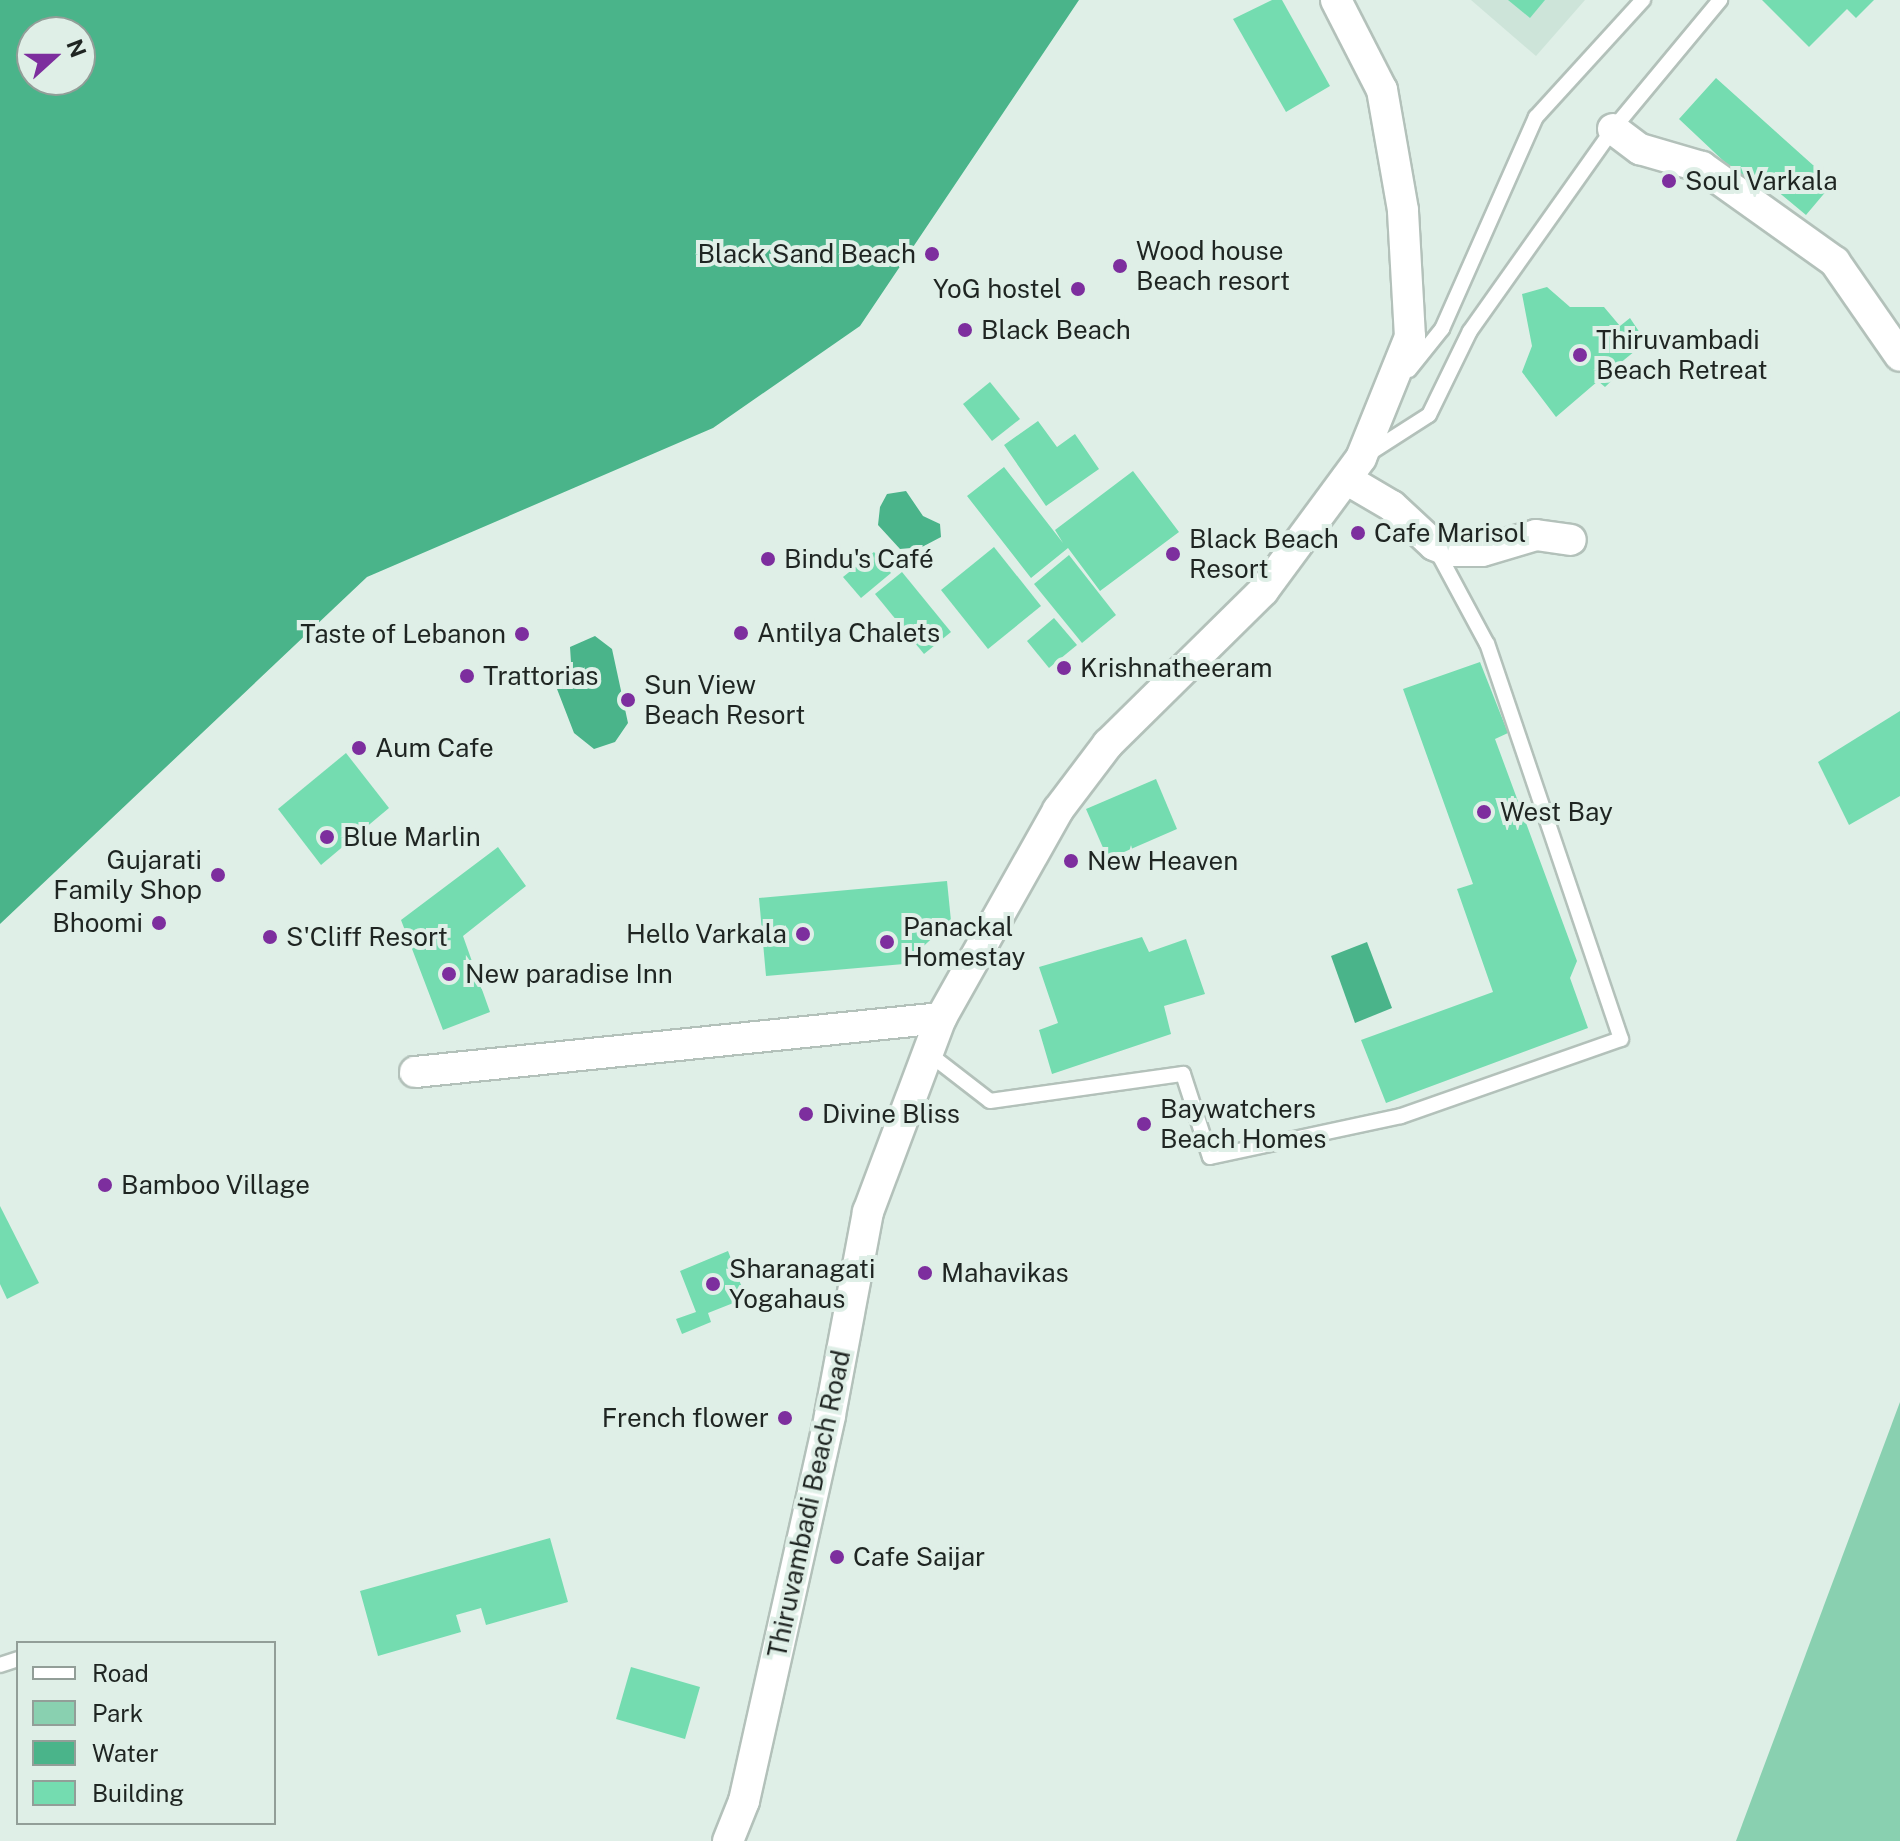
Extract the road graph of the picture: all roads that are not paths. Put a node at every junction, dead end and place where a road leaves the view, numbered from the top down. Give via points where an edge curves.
1 (1336, 0) edge
2 (1643, 0) edge
3 (1720, 0) edge
4 (1613, 129) junction
5 (1900, 356) edge
6 (1354, 468) junction
7 (1571, 540) dead end
8 (1434, 545) junction
9 (941, 1018) junction
10 (928, 1053) junction
11 (415, 1072) dead end
12 (728, 1841) edge

1 - 6 street, Thiruvambadi Beach Road via 1382,90 1403,210 1410,337
2 - 6 lane via 1536,117 1442,329 1413,362
3 - 4 lane
4 - 5 street via 1640,149 1702,167 1835,262
4 - 6 lane via 1470,331 1429,415
6 - 8 street
6 - 9 street, Thiruvambadi Beach Road via 1263,591 1091,766 1058,810
7 - 8 street via 1536,535 1466,552
8 - 10 lane via 1487,644 1621,1039 1401,1116 1210,1157 1183,1074 990,1101
9 - 10 street, Thiruvambadi Beach Road
9 - 11 street
10 - 12 street, Thiruvambadi Beach Road via 868,1212 827,1430 744,1801

